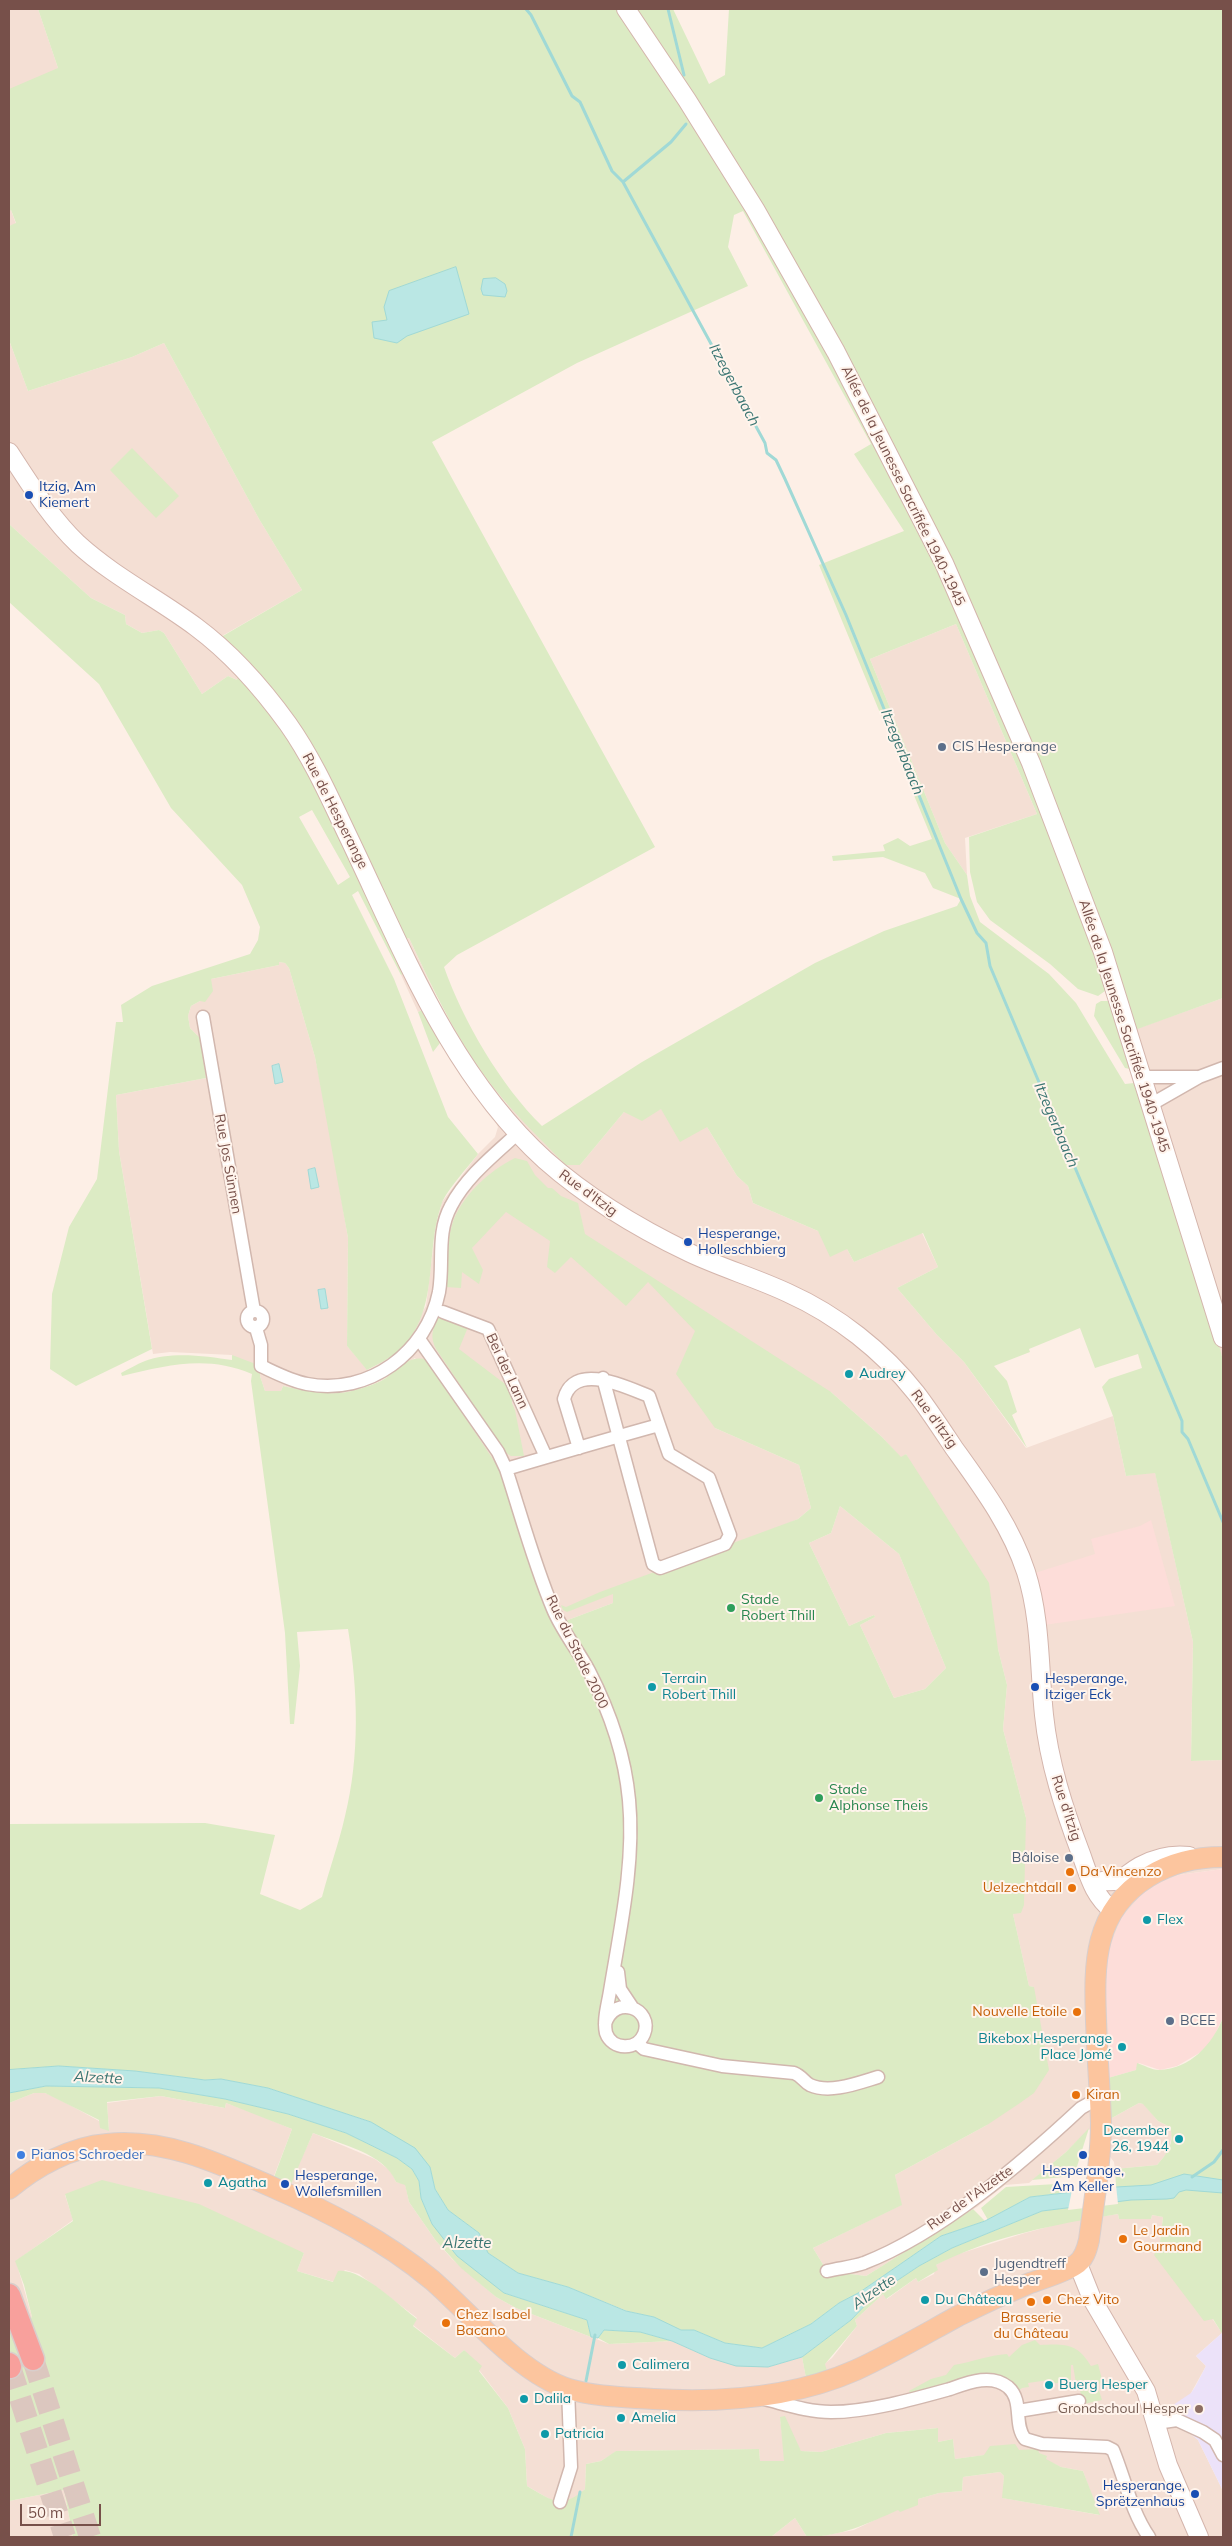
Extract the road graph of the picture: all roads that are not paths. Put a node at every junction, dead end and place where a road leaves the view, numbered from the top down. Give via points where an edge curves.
1 (626, 9) edge
2 (9, 452) edge
3 (203, 1017) dead end
4 (1223, 1068) edge
5 (1142, 1077) junction
6 (1199, 1077) junction
7 (1150, 1105) junction
8 (518, 1133) junction
9 (443, 1312) dead end
10 (1223, 1338) edge
11 (419, 1340) junction
12 (603, 1378) junction
13 (659, 1425) junction
14 (618, 1436) junction
15 (579, 1448) junction
16 (546, 1457) junction
17 (506, 1469) junction
18 (1217, 1857) edge
19 (1086, 1868) junction
20 (1102, 1881) junction
21 (1117, 1904) junction
22 (616, 1965) junction
23 (632, 2007) junction
24 (605, 2024) junction
25 (637, 2043) junction
26 (878, 2077) dead end
27 (1100, 2103) junction
28 (9, 2188) edge
29 (1078, 2264) junction
30 (827, 2271) dead end
31 (9, 2295) edge
32 (33, 2359) tunnel mouth
33 (568, 2389) junction
34 (755, 2397) junction
35 (1079, 2401) dead end
36 (1018, 2411) junction
37 (1156, 2423) junction
38 (1223, 2455) edge
39 (560, 2502) dead end
40 (1149, 2537) edge
41 (1200, 2537) edge

1 - 5 main road, Allée de la Jeunesse Sacrifiée 1940-1945 via 755,209 836,352 944,563 1031,763 1103,952
2 - 8 main road, Rue de Hesperange via 39,499 78,543 101,563 152,595 215,642 241,667 288,724 313,763 430,1007 474,1080
3 - 11 street, Rue Jos Sünnen via 254,1311 264,1318 256,1328 261,1345 261,1366 307,1384 332,1386 357,1382 381,1373 402,1359
4 - 6 street
5 - 6 street
5 - 7 main road, Allée de la Jeunesse Sacrifiée 1940-1945
6 - 7 street
7 - 10 main road, Allée de la Jeunesse Sacrifiée 1940-1945
8 - 11 street via 482,1167 451,1206 443,1225 439,1292
8 - 19 main road, Rue d'Itzig via 566,1178 628,1220 695,1255 789,1293 826,1313 881,1356 914,1390 989,1497 1011,1535 1025,1570 1036,1608 1044,1721 1050,1755
9 - 16 street, Bei der Lann via 488,1329
11 - 17 street, Rue du Stade 2000 via 498,1452
12 - 13 street via 649,1396
12 - 14 street
12 - 15 street via 582,1380 565,1393
13 - 14 street
13 - 14 street via 668,1454 709,1478 730,1535 725,1544 660,1568 653,1564
14 - 15 street
15 - 16 street
16 - 17 street
17 - 22 street, Rue du Stade 2000 via 553,1608 606,1706 624,1770 631,1826
18 - 20 main road via 1180,1855 1158,1858 1138,1867 1122,1881
18 - 21 main road via 1180,1862 1158,1870 1139,1882
19 - 20 main road
19 - 21 main road, Rue d'Itzig via 1098,1896
20 - 21 main road
21 - 27 main road via 1099,1942 1096,1958
22 - 23 street, Rue du Stade 2000 via 620,1989
22 - 24 street, Rue du Stade 2000
23 - 24 street via 625,2006 612,2012
23 - 25 street, Rue du Stade 2000 via 645,2020 644,2033
24 - 25 street via 612,2042 624,2047
25 - 26 street via 644,2049 722,2066 794,2073 812,2086 840,2087
27 - 29 main road via 1100,2144 1092,2218 1086,2253
27 - 30 street, Rue de l'Alzette via 1090,2103 1081,2108 1020,2163 939,2222 863,2263
28 - 33 main road via 24,2176 73,2151 104,2144 157,2145 193,2154 329,2213 399,2254 526,2366
29 - 34 main road via 982,2304 856,2370 821,2383
29 - 37 main road via 1092,2299 1146,2391
31 - 32 highway
33 - 34 main road via 596,2395 680,2401
33 - 39 street via 571,2468
34 - 36 street via 830,2412 856,2410 992,2380 1008,2387 1018,2402
35 - 36 street
36 - 40 street via 1022,2435 1030,2442 1113,2450 1135,2514
37 - 38 street via 1177,2420 1203,2432 1215,2440
37 - 41 main road via 1168,2464

